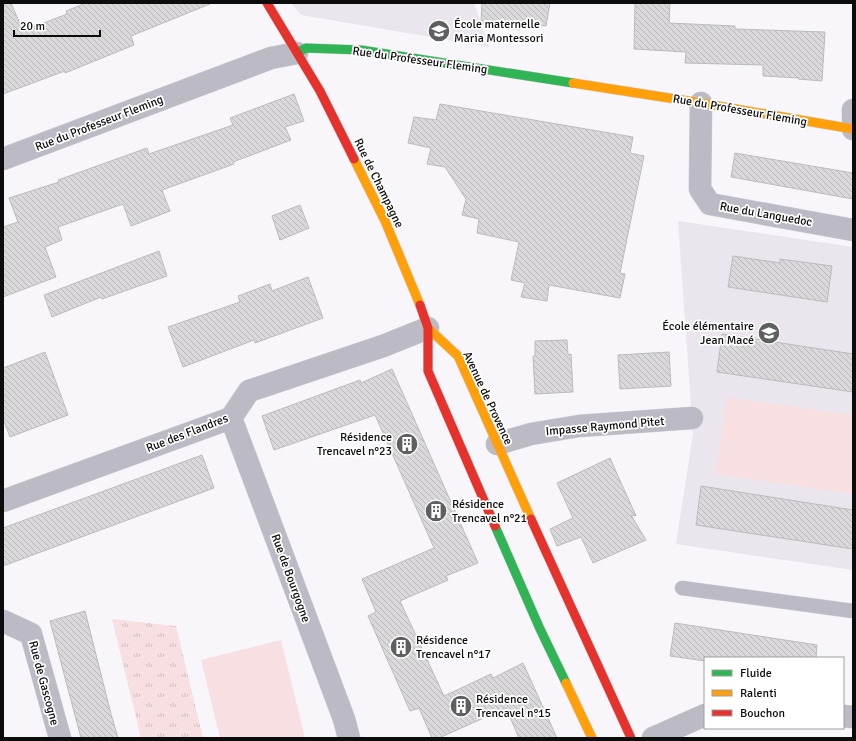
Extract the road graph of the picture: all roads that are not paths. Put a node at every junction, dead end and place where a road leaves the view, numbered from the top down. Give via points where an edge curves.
1 (267, 3) edge
2 (296, 53) junction
3 (702, 103) junction
4 (853, 110) edge
5 (853, 129) edge
6 (3, 159) edge
7 (853, 230) edge
8 (428, 328) junction
9 (231, 418) junction
10 (692, 418) dead end
11 (497, 444) junction
12 (3, 501) edge
13 (682, 588) dead end
14 (853, 611) edge
15 (3, 621) edge
16 (704, 715) edge
17 (60, 738) edge
18 (349, 738) edge
19 (592, 738) edge
20 (630, 738) edge
21 (653, 738) edge

1 - 2 street, Rue de Champagne
2 - 3 street, Rue du Professeur Fleming via 306,48 361,50
2 - 6 street, Rue du Professeur Fleming via 271,58
2 - 8 street, Rue de Champagne via 320,91 385,221
3 - 5 street, Rue du Professeur Fleming
3 - 7 street, Rue du Languedoc via 700,189 710,204
4 - 5 street
8 - 9 street, Rue des Flandres via 248,391
8 - 11 street, Avenue de Provence via 458,356
8 - 19 street via 428,371 540,628
9 - 12 street, Rue des Flandres
9 - 18 street, Rue de Bourgogne
10 - 11 street, Impasse Raymond Pitet via 579,426 531,434
11 - 20 street, Avenue de Provence
13 - 14 lane
15 - 17 street, Rue de Gascogne via 31,634
16 - 21 street

